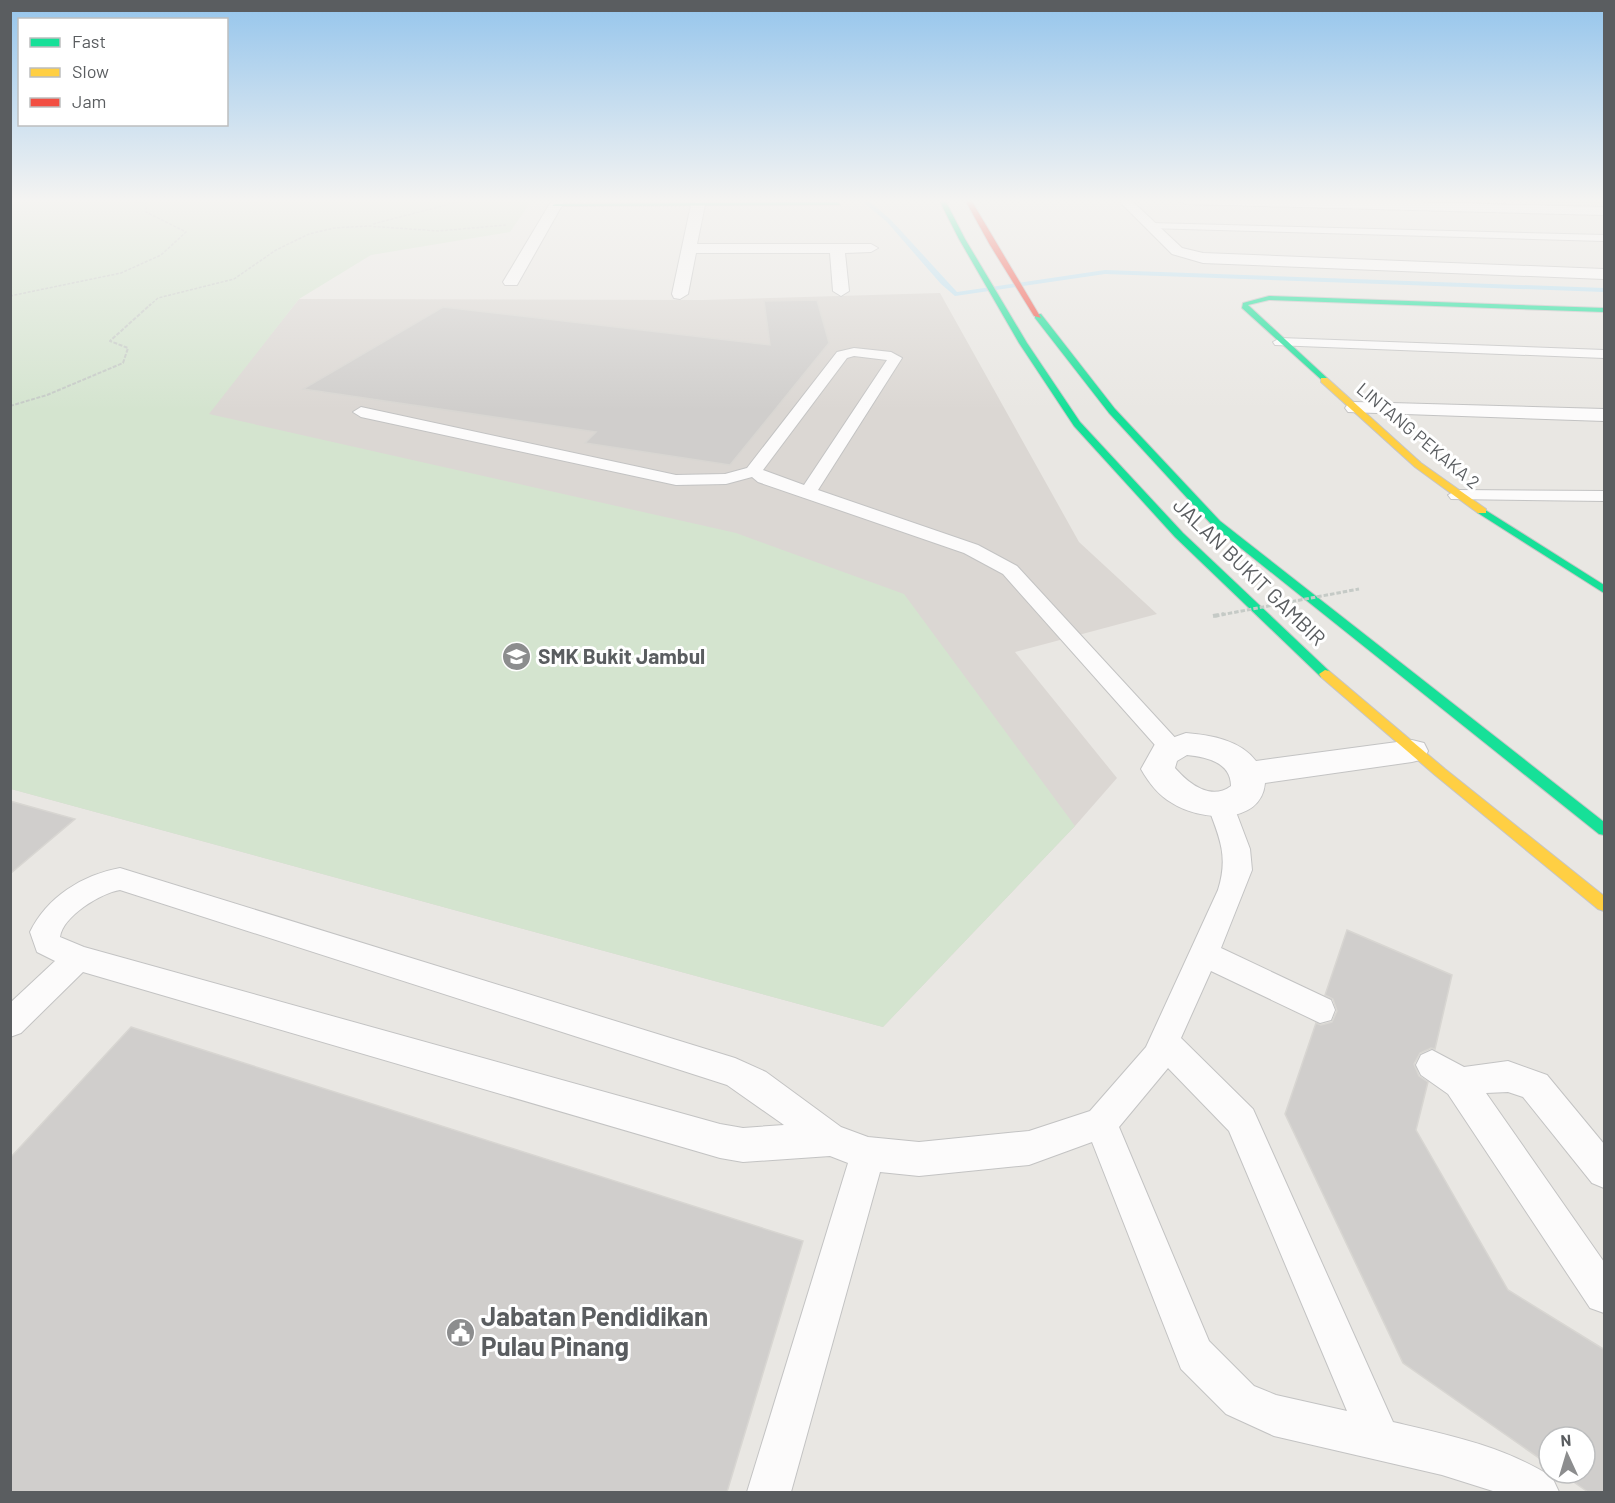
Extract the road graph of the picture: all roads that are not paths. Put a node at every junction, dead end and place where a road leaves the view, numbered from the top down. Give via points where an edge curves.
1 (518, 270) edge
2 (685, 270) edge
3 (839, 270) edge
4 (980, 270) edge
5 (1009, 270) edge
6 (1499, 270) edge
7 (1605, 274) edge
8 (511, 282) dead end
9 (841, 291) dead end
10 (680, 294) dead end
11 (1605, 310) edge
12 (1281, 342) junction
13 (1605, 354) edge
14 (1355, 408) junction
15 (360, 412) dead end
16 (1605, 415) edge
17 (754, 471) junction
18 (808, 492) junction
19 (1458, 495) junction
20 (1605, 496) edge
21 (1605, 590) edge
22 (1171, 748) junction
23 (1412, 751) junction
24 (1247, 774) junction
25 (1220, 804) junction
26 (1605, 830) edge
27 (1605, 905) edge
28 (1205, 954) junction
29 (78, 958) junction
30 (1320, 1010) dead end
31 (10, 1023) edge
32 (1164, 1042) junction
33 (1101, 1123) junction
34 (830, 1140) junction
35 (868, 1154) junction
36 (1605, 1171) edge
37 (1605, 1294) edge
38 (1380, 1440) junction
39 (769, 1492) edge
40 (1537, 1492) edge

1 - 8 street
2 - 10 street
3 - 9 street
4 - 23 main road, JALAN BUKIT GAMBIR via 1064,407 1113,468 1223,581
5 - 26 main road, JALAN BUKIT GAMBIR via 1095,392 1159,467 1216,523
6 - 7 street
11 - 12 main road, LINTANG PEKAKA 2 via 1269,298 1245,304
12 - 13 lane
12 - 14 main road, LINTANG PEKAKA 2
14 - 16 street
14 - 19 main road, LINTANG PEKAKA 2
15 - 17 lane via 676,480 726,479
17 - 18 lane
17 - 18 lane via 842,355 854,352 895,358
18 - 22 lane via 971,549 1010,570
19 - 20 lane
19 - 21 main road, LINTANG PEKAKA 2
22 - 24 street via 1204,745 1223,751
22 - 25 street via 1161,757 1158,769 1165,783 1180,795
23 - 24 street
23 - 27 main road, JALAN BUKIT GAMBIR
24 - 25 street via 1249,785 1244,794
25 - 28 lane via 1237,849 1238,870
28 - 30 lane
28 - 32 lane
29 - 31 lane
29 - 34 lane via 720,1142 743,1145
29 - 34 lane via 47,944 44,932 86,888 120,879 735,1073
32 - 33 lane via 1157,1057
32 - 38 lane via 1241,1120
33 - 35 lane via 1029,1148 919,1159
33 - 38 lane via 1195,1355 1240,1400 1274,1415
34 - 35 lane
35 - 39 lane
36 - 37 lane via 1535,1086 1521,1077 1446,1074
38 - 40 lane via 1486,1466 1516,1477

